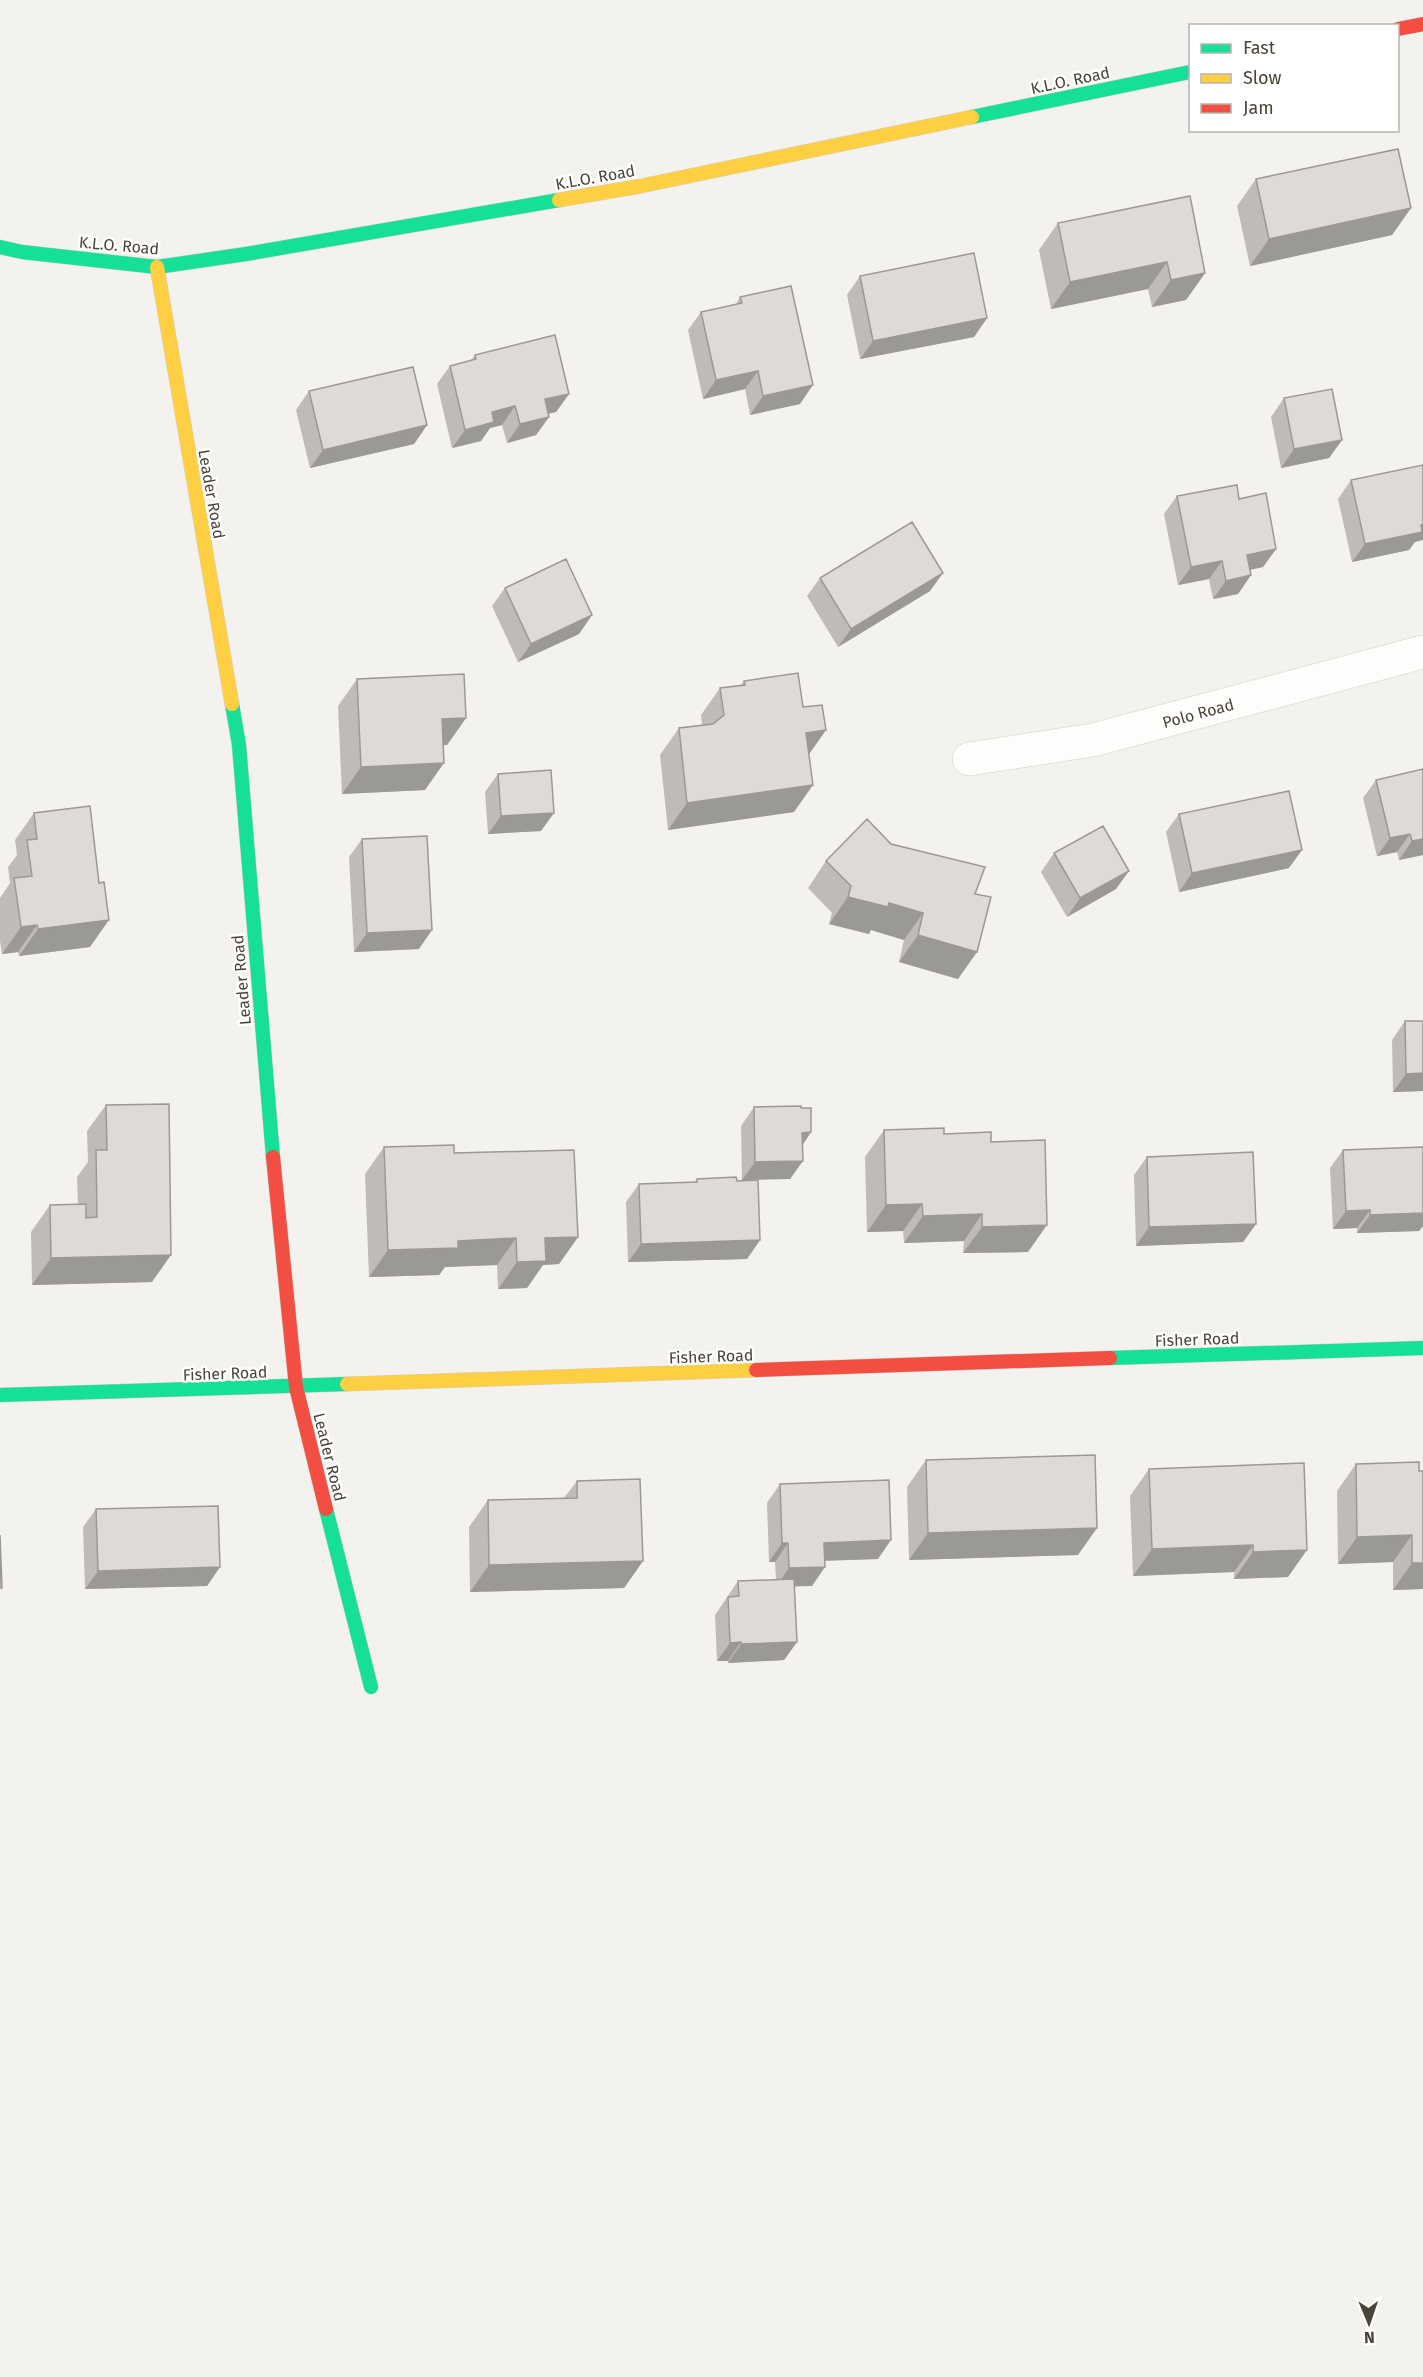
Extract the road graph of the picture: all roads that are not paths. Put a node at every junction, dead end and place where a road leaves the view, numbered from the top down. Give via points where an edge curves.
1 (1423, 24) edge
2 (1399, 29) edge
3 (1189, 72) edge
4 (0, 247) edge
5 (157, 267) junction
6 (1423, 652) edge
7 (969, 759) dead end
8 (1423, 1348) edge
9 (296, 1387) junction
10 (0, 1395) edge
11 (370, 1687) dead end

1 - 2 street
3 - 5 street, K.L.O. Road via 641,186
4 - 5 street, K.L.O. Road
5 - 9 street, Leader Road via 238,745
6 - 7 street, Polo Road via 1093,740
8 - 9 street, Fisher Road
9 - 10 street, Fisher Road
9 - 11 street, Leader Road

